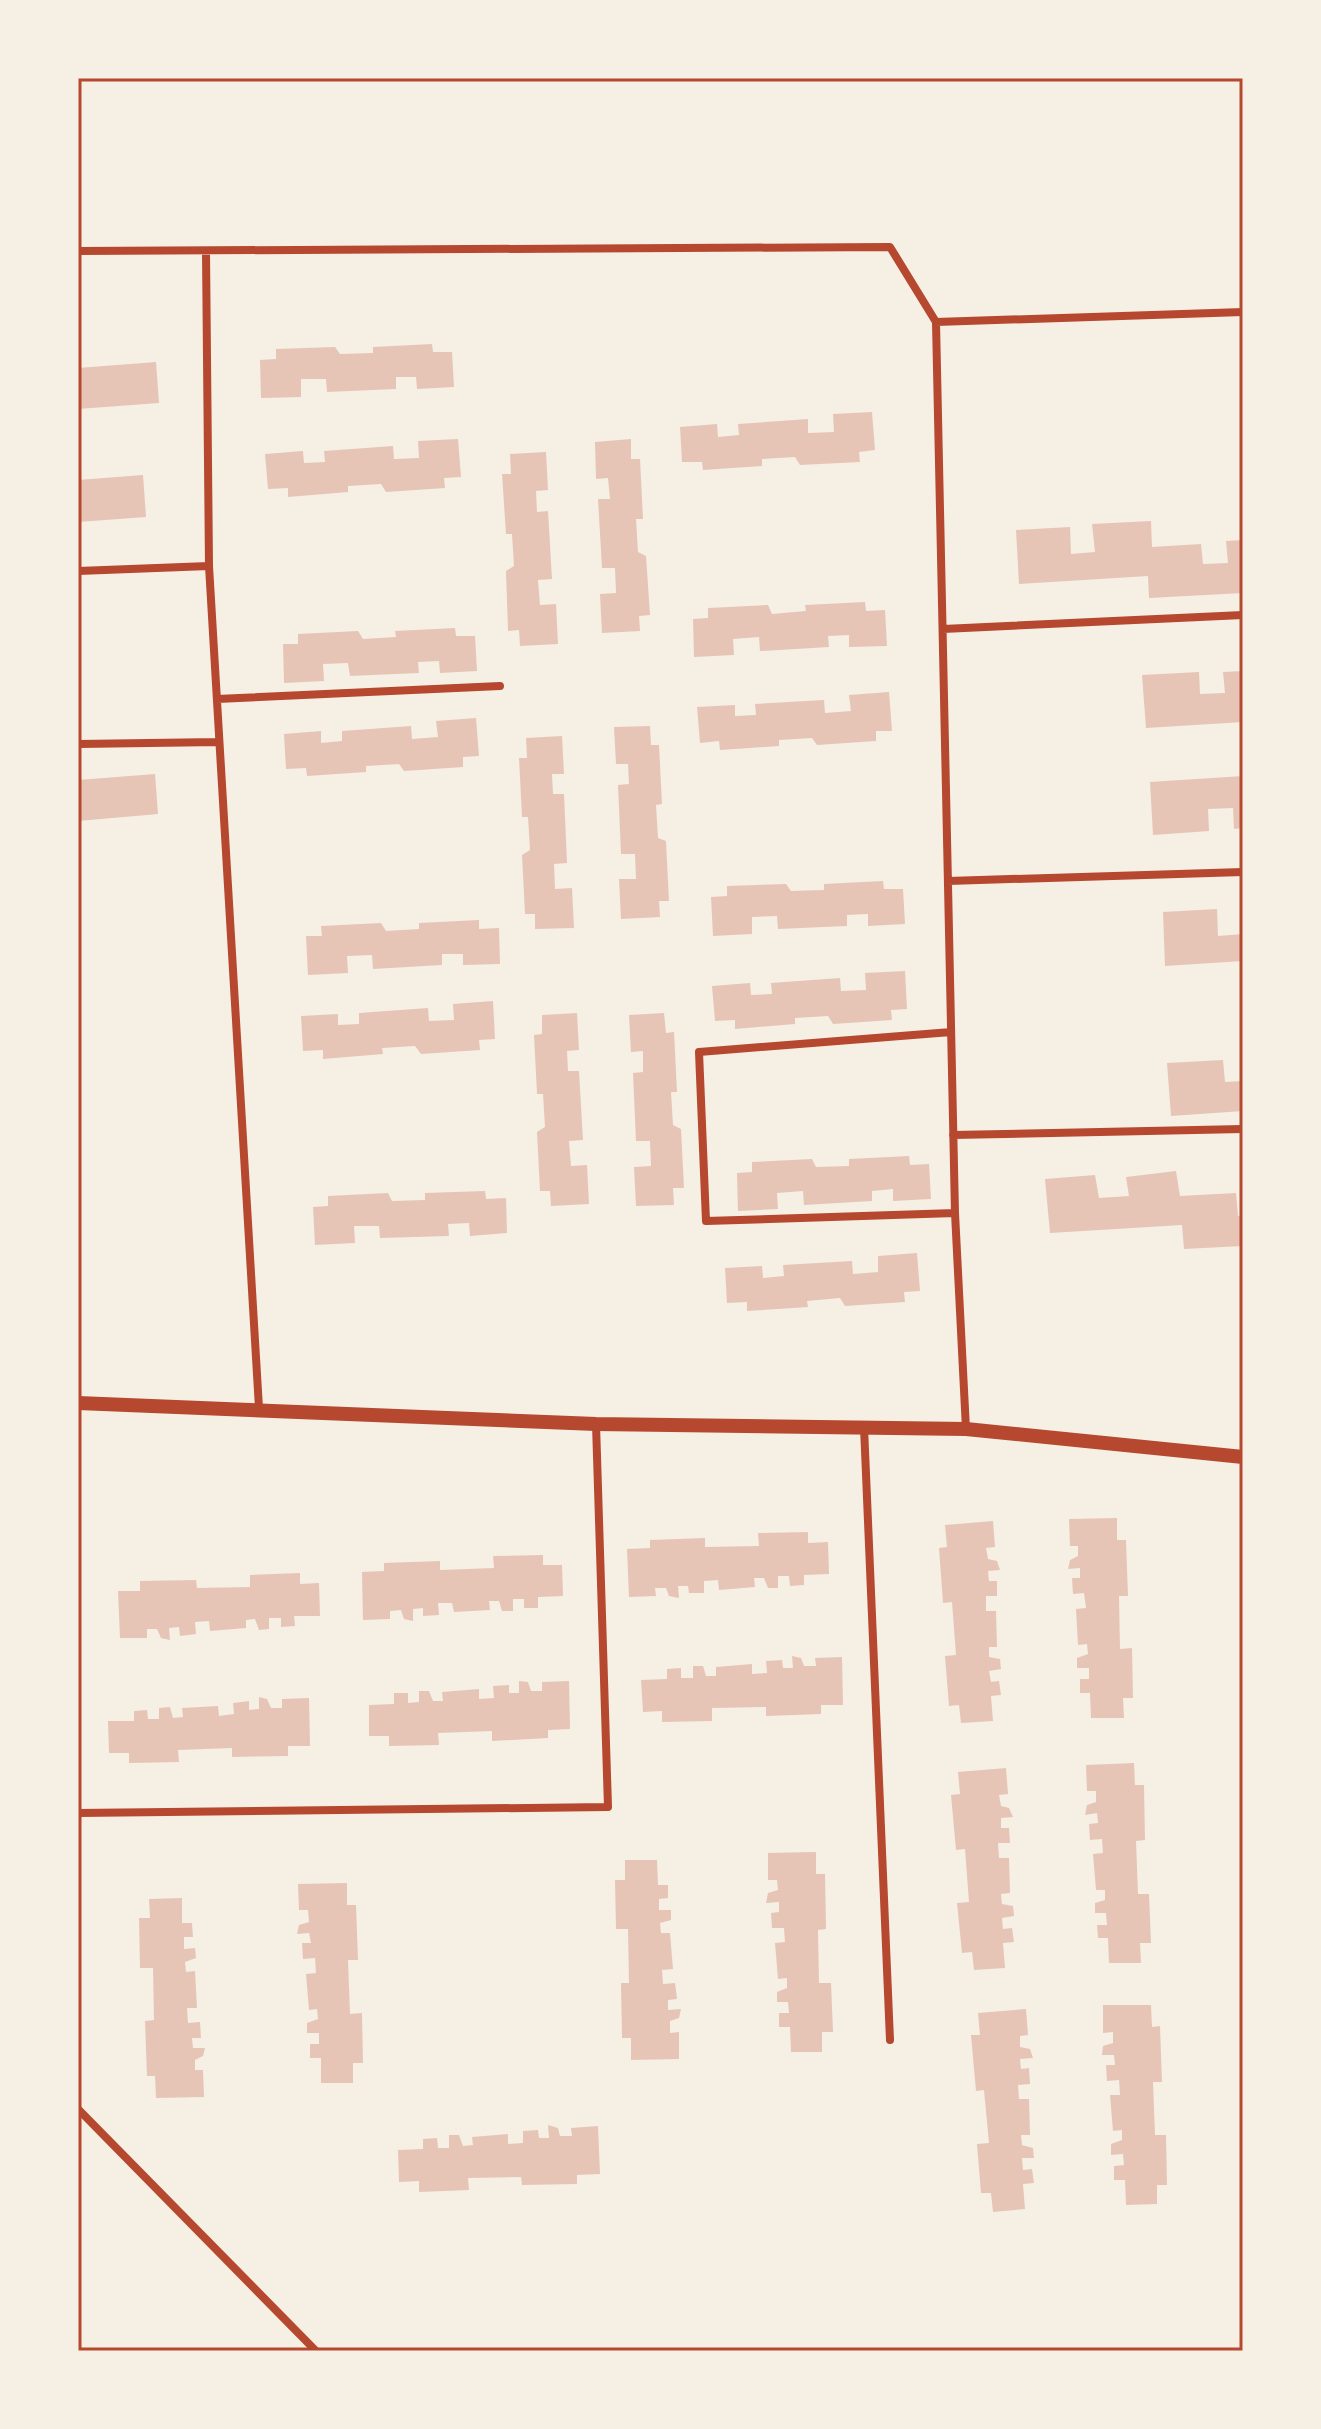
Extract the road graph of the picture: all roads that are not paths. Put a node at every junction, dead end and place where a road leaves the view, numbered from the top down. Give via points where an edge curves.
1 (78, 251) edge
2 (206, 252) junction
3 (1243, 312) edge
4 (936, 322) junction
5 (209, 566) junction
6 (78, 571) edge
7 (1243, 615) edge
8 (943, 629) junction
9 (500, 686) dead end
10 (217, 699) junction
11 (219, 742) junction
12 (78, 744) edge
13 (1243, 872) edge
14 (948, 881) junction
15 (951, 1032) junction
16 (1243, 1129) edge
17 (953, 1135) junction
18 (955, 1213) junction
19 (78, 1403) edge
20 (259, 1408) junction
21 (596, 1424) junction
22 (864, 1426) junction
23 (966, 1429) junction
24 (1243, 1457) edge
25 (78, 1813) edge
26 (890, 2040) dead end
27 (78, 2109) edge
28 (316, 2351) edge

1 - 2 street
2 - 4 street via 890,247
2 - 5 street
3 - 4 street
4 - 8 street
5 - 6 street
5 - 10 street
7 - 8 street
8 - 14 street
9 - 10 street
10 - 11 street
11 - 12 street
11 - 20 street
13 - 14 street
14 - 15 street
15 - 17 street
15 - 18 street via 699,1052 706,1221
16 - 17 street
17 - 18 street
18 - 23 street
19 - 20 street
20 - 21 street
21 - 22 street
21 - 25 street via 608,1807
22 - 23 street
22 - 26 street
23 - 24 street
27 - 28 street

